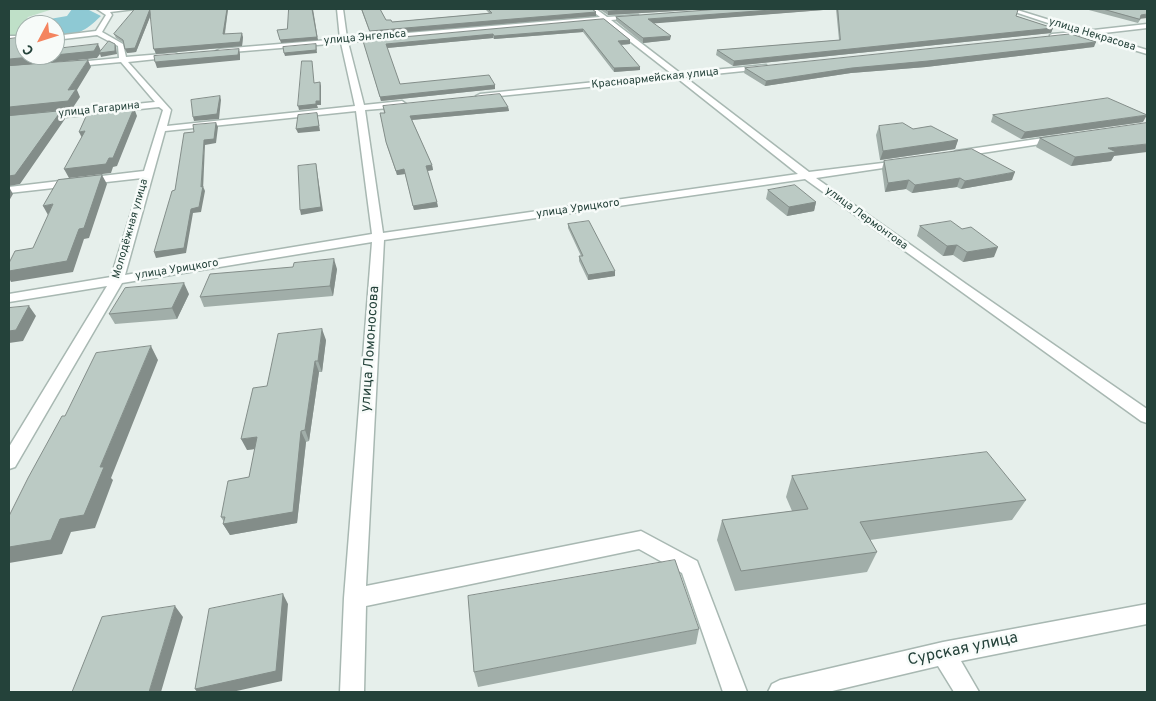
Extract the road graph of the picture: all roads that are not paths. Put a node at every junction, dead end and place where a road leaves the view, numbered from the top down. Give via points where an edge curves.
1 (132, 9) edge
2 (340, 9) edge
3 (592, 9) edge
4 (1009, 9) edge
5 (103, 10) edge
6 (644, 15) edge
7 (605, 19) junction
8 (1147, 26) edge
9 (98, 33) junction
10 (1084, 33) junction
11 (65, 37) edge
12 (1045, 37) edge
13 (344, 40) junction
14 (209, 52) edge
15 (1147, 52) edge
16 (180, 55) edge
17 (123, 60) junction
18 (56, 66) edge
19 (777, 66) edge
20 (677, 76) junction
21 (469, 97) edge
22 (409, 103) edge
23 (160, 104) junction
24 (360, 108) junction
25 (9, 120) edge
26 (162, 129) junction
27 (1070, 137) edge
28 (943, 156) edge
29 (914, 160) edge
30 (147, 174) junction
31 (807, 176) junction
32 (9, 190) edge
33 (378, 237) junction
34 (117, 280) junction
35 (9, 298) edge
36 (1147, 418) edge
37 (9, 462) edge
38 (355, 598) junction
39 (1147, 614) edge
40 (943, 653) junction
41 (352, 692) edge
42 (735, 692) edge
43 (780, 692) edge
44 (967, 692) edge

1 - 5 street
2 - 13 street, улица Ломоносова
3 - 7 street, улица Лермонтова
4 - 10 street, улица Некрасова
5 - 9 street via 109,15
6 - 7 street, улица Энгельса
7 - 13 street, улица Энгельса
7 - 20 street, улица Лермонтова
8 - 10 street
9 - 11 street
9 - 17 street via 121,45
10 - 12 street
10 - 15 street, улица Некрасова
13 - 14 street, улица Энгельса
13 - 24 street, улица Ломоносова
16 - 17 street
17 - 18 street
17 - 23 street
19 - 20 street, Красноармейская улица
20 - 21 street, Красноармейская улица
20 - 31 street, улица Лермонтова
22 - 24 street
23 - 25 street, улица Гагарина
23 - 26 street, Молодёжная улица via 167,110
24 - 26 street
24 - 33 street, улица Ломоносова
26 - 30 street, Молодёжная улица
27 - 28 street
29 - 31 street, улица Урицкого
30 - 32 street
30 - 34 street, Молодёжная улица
31 - 33 street, улица Урицкого
31 - 36 street, улица Лермонтова
33 - 34 street, улица Урицкого
33 - 38 street, улица Ломоносова
34 - 35 street, улица Урицкого
34 - 37 street, Молодёжная улица
38 - 41 street, улица Ломоносова
38 - 42 street via 641,540 690,567
39 - 40 street, Сурская улица
40 - 43 street, Сурская улица
40 - 44 street

